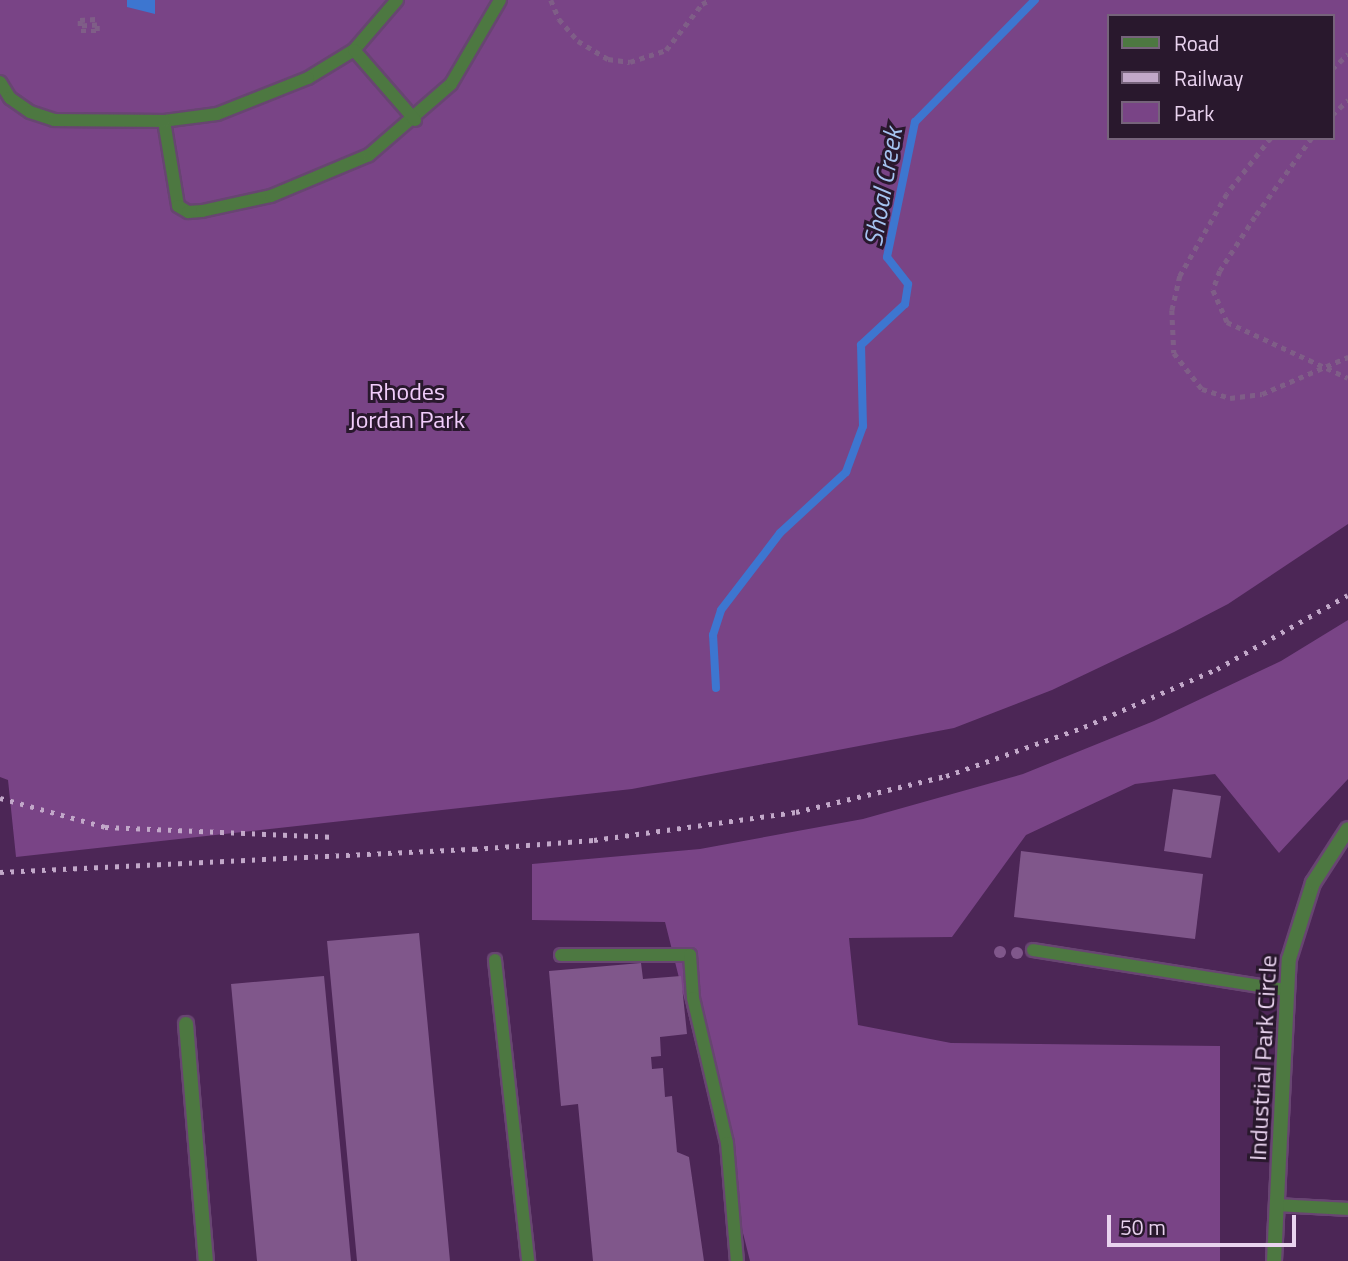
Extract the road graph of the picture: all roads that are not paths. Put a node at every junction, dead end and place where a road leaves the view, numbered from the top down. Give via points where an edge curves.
1 (397, 0) edge
2 (500, 0) edge
3 (354, 50) junction
4 (0, 82) edge
5 (415, 120) junction
6 (164, 121) junction
7 (1348, 830) edge
8 (1033, 950) dead end
9 (561, 955) dead end
10 (495, 960) dead end
11 (1286, 990) junction
12 (187, 1024) dead end
13 (1277, 1205) junction
14 (1348, 1209) edge
15 (206, 1261) edge
16 (528, 1261) edge
17 (737, 1261) edge
18 (1274, 1261) edge

1 - 3 lane
2 - 5 lane via 471,56
3 - 5 lane
3 - 6 lane via 309,78 256,102 217,114
4 - 6 lane via 10,98 30,113 54,120
5 - 6 lane via 341,171 271,196 188,212 178,205 174,194
7 - 11 street, Industrial Park Circle via 1327,858 1299,916
8 - 11 lane
9 - 17 lane via 690,954 693,998 727,1143
10 - 16 lane
11 - 13 street, Industrial Park Circle
12 - 15 street
13 - 14 lane
13 - 18 street, Industrial Park Circle

